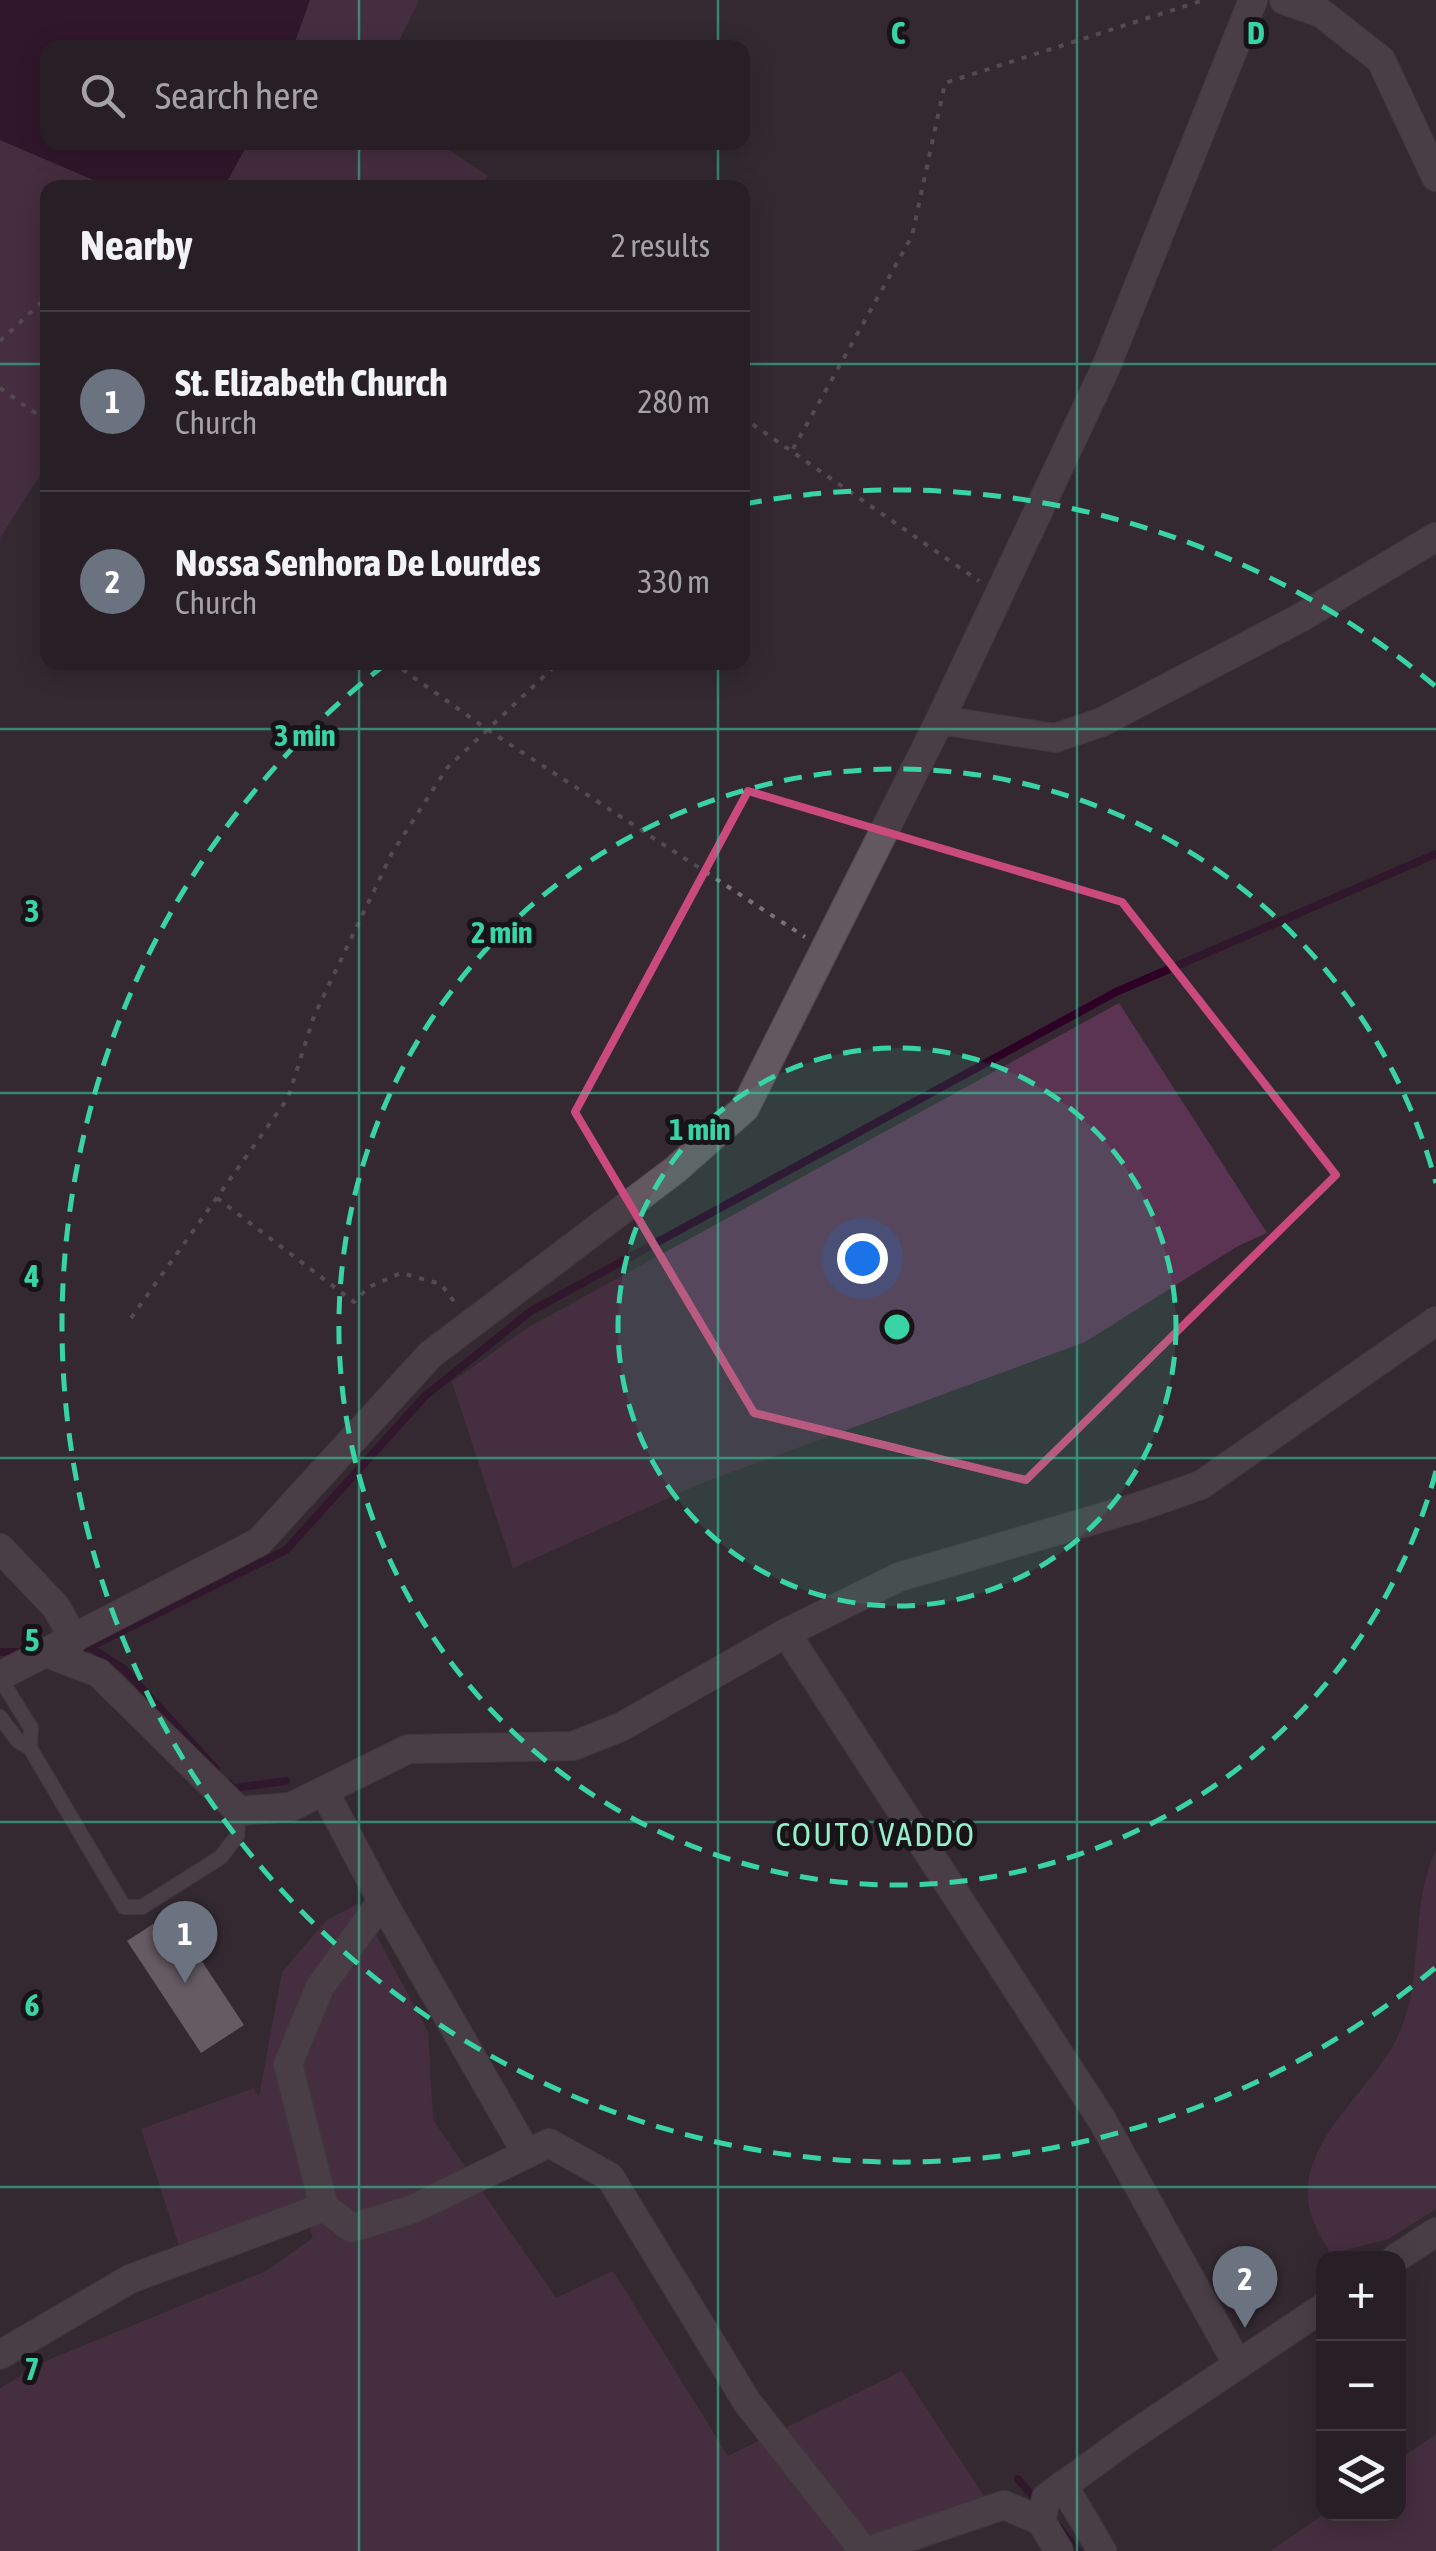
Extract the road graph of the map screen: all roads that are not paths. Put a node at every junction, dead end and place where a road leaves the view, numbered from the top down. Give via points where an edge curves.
1 (1253, 0) edge
2 (1284, 0) edge
3 (1436, 178) edge
4 (1436, 537) edge
5 (940, 720) junction
6 (1436, 1321) edge
7 (0, 1548) edge
8 (786, 1633) junction
9 (59, 1646) junction
10 (0, 1677) edge
11 (0, 1717) edge
12 (30, 1748) junction
13 (324, 1791) junction
14 (238, 1811) junction
15 (382, 1901) junction
16 (527, 2154) junction
17 (324, 2207) junction
18 (1436, 2232) edge
19 (1406, 2252) edge
20 (1316, 2312) edge
21 (0, 2355) edge
22 (1238, 2365) junction
23 (1064, 2485) junction
24 (1041, 2521) junction
25 (866, 2551) edge
26 (1059, 2551) edge
27 (1102, 2551) edge

1 - 5 street via 1106,367
2 - 3 street via 1322,13 1381,60
4 - 5 street via 1102,722 1055,738
5 - 9 street via 745,1108 675,1170 431,1354 259,1542
6 - 8 street via 1201,1485 899,1577
7 - 9 street via 56,1607
8 - 13 street via 573,1746 408,1749
8 - 22 street via 1102,2120
9 - 10 street
9 - 14 street via 100,1673
10 - 12 lane via 31,1728
11 - 12 lane
12 - 14 lane via 124,1907 142,1907 221,1857 236,1836
13 - 14 street via 291,1808
13 - 15 street
15 - 16 street
15 - 17 street via 320,1987 288,2064
16 - 17 street via 413,2210 352,2228
16 - 25 street via 550,2143 610,2177 747,2402
17 - 21 street via 130,2279
18 - 19 street
20 - 22 street
22 - 23 street
23 - 24 street via 1046,2498
23 - 27 street
24 - 25 street via 1004,2505
24 - 26 street

